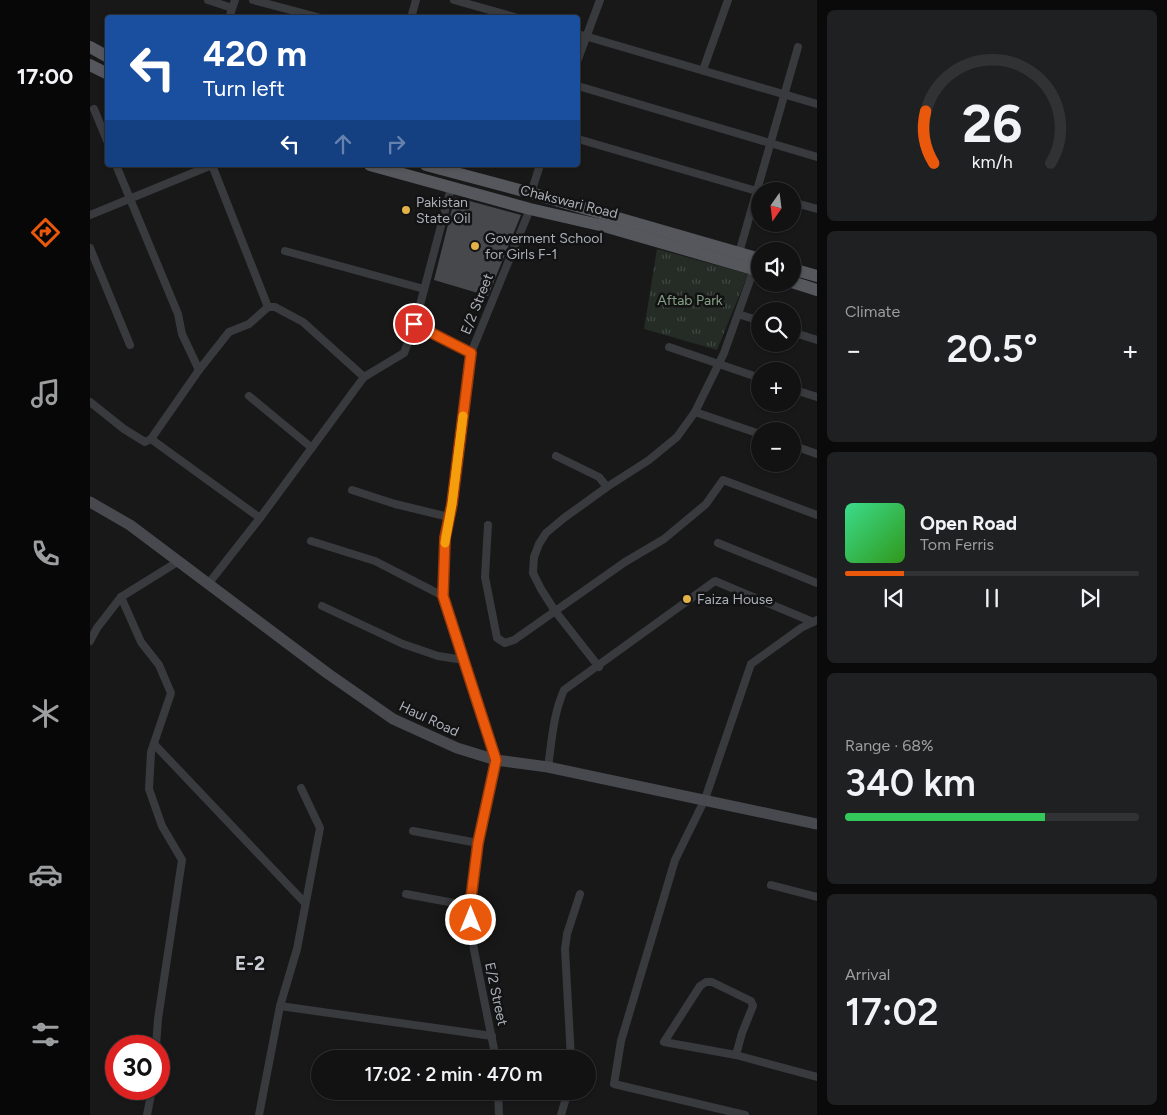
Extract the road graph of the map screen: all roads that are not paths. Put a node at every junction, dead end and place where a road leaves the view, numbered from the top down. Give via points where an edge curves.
1 (208, 0) edge
2 (253, 0) edge
3 (416, 0) edge
4 (454, 0) edge
5 (600, 0) edge
6 (728, 0) edge
7 (233, 4) edge
8 (310, 15) edge
9 (412, 15) edge
10 (507, 15) edge
11 (582, 35) edge
12 (90, 47) edge
13 (798, 47) dead end
14 (105, 55) edge
15 (90, 64) edge
16 (703, 70) junction
17 (105, 72) edge
18 (580, 87) edge
19 (785, 94) junction
20 (817, 104) edge
21 (94, 108) dead end
22 (105, 135) edge
23 (580, 140) edge
24 (771, 143) junction
25 (817, 157) edge
26 (117, 167) edge
27 (207, 167) edge
28 (213, 167) edge
29 (377, 167) edge
30 (434, 167) edge
31 (539, 167) edge
32 (761, 182) edge
33 (451, 188) junction
34 (751, 190) edge
35 (531, 193) junction
36 (130, 198) junction
37 (801, 205) edge
38 (530, 209) junction
39 (817, 209) edge
40 (751, 214) edge
41 (90, 215) edge
42 (90, 248) edge
43 (285, 251) dead end
44 (739, 253) junction
45 (751, 261) edge
46 (751, 264) edge
47 (801, 272) edge
48 (817, 276) edge
49 (751, 283) edge
50 (801, 285) edge
51 (424, 289) junction
52 (817, 290) edge
53 (268, 307) junction
54 (738, 314) junction
55 (751, 318) edge
56 (414, 324) junction
57 (801, 335) edge
58 (817, 340) edge
59 (130, 345) dead end
60 (669, 347) dead end
61 (471, 353) junction
62 (719, 364) junction
63 (199, 370) junction
64 (751, 375) edge
65 (364, 377) junction
66 (801, 392) edge
67 (249, 396) dead end
68 (817, 397) edge
69 (90, 402) edge
70 (695, 412) junction
71 (751, 431) edge
72 (151, 439) junction
73 (312, 448) junction
74 (801, 448) edge
75 (817, 454) edge
76 (556, 456) dead end
77 (607, 486) junction
78 (352, 490) dead end
79 (90, 502) edge
80 (817, 515) edge
81 (449, 517) junction
82 (260, 518) junction
83 (488, 525) dead end
84 (311, 541) dead end
85 (718, 543) dead end
86 (179, 561) junction
87 (209, 583) junction
88 (817, 583) edge
89 (443, 596) junction
90 (122, 597) junction
91 (322, 606) dead end
92 (555, 612) junction
93 (815, 621) edge
94 (93, 627) edge
95 (90, 641) edge
96 (464, 660) junction
97 (599, 667) junction
98 (154, 744) junction
99 (496, 760) junction
100 (548, 767) junction
101 (301, 788) dead end
102 (704, 800) junction
103 (817, 824) edge
104 (412, 831) dead end
105 (478, 843) junction
106 (771, 885) dead end
107 (406, 894) dead end
108 (580, 894) dead end
109 (817, 897) edge
110 (305, 903) junction
111 (470, 906) junction
112 (280, 1006) junction
113 (157, 1035) edge
114 (492, 1036) junction
115 (494, 1050) edge
116 (570, 1050) edge
117 (736, 1055) junction
118 (817, 1077) edge
119 (150, 1100) edge
120 (498, 1100) edge
121 (565, 1100) edge
122 (147, 1115) edge
123 (261, 1115) edge
124 (498, 1115) edge
125 (561, 1115) edge
126 (745, 1115) edge

1 - 7 street
2 - 8 street
3 - 9 street
4 - 10 street
5 - 11 street
6 - 16 street
11 - 16 street
12 - 14 main road
13 - 19 street
15 - 17 main road
16 - 19 street
18 - 24 street
19 - 20 street
19 - 24 street
21 - 22 street
23 - 34 street
24 - 25 street
24 - 32 street
26 - 36 street
27 - 36 street
28 - 53 street
29 - 33 main road, Chakswari Road
30 - 35 main road, Chakswari Road
31 - 35 street
33 - 38 main road, Chakswari Road
33 - 51 street
35 - 44 main road, Chakswari Road
36 - 41 street
36 - 63 street
37 - 39 street
38 - 46 main road, Chakswari Road
38 - 61 street, E/2 Street
40 - 44 street
42 - 59 street
43 - 51 street
44 - 45 main road, Chakswari Road
47 - 48 main road
49 - 54 street
50 - 52 main road
51 - 56 street
53 - 63 street via 249,324 229,332
53 - 65 street via 275,307 303,322
54 - 55 street
54 - 62 street
56 - 61 street
56 - 65 street via 404,353
57 - 58 street
60 - 62 street
61 - 81 street, E/2 Street
62 - 64 street
62 - 70 street
63 - 72 street
65 - 73 street
66 - 68 street
67 - 73 street
69 - 72 street via 145,442
70 - 71 street
70 - 77 street via 677,437 649,460
72 - 82 street
73 - 82 street
74 - 75 street
76 - 77 street via 599,477
77 - 92 street via 564,518 539,544 533,573
78 - 81 street
79 - 86 main road, Haul Road via 130,525
80 - 92 street via 722,480 706,504 664,539 625,562
81 - 89 street, E/2 Street
82 - 87 street
83 - 92 street via 485,576 497,638 505,643 514,640
84 - 89 street via 375,561
85 - 88 street
86 - 87 main road, Haul Road
86 - 90 street
87 - 99 main road, Haul Road via 393,720 457,748
89 - 96 street, E/2 Street
90 - 94 street
90 - 98 street via 141,642 159,665 171,693
91 - 96 street via 403,644 438,656
92 - 97 street
93 - 97 street via 715,581
93 - 102 street via 751,664
94 - 95 street
96 - 99 street, E/2 Street
97 - 100 street via 564,690 553,723
98 - 110 street
98 - 113 street via 149,789 162,826 182,860
99 - 100 main road, Haul Road
99 - 105 street, E/2 Street
100 - 102 main road, Haul Road
101 - 110 street via 320,828
102 - 103 main road, Haul Road
102 - 126 street via 675,860 621,1041 614,1084
104 - 105 street
105 - 111 street, E/2 Street
106 - 109 street
107 - 111 street
108 - 116 street via 564,949
110 - 112 street
111 - 114 street, E/2 Street via 474,950
112 - 114 street
112 - 123 street
114 - 115 street, E/2 Street
117 - 117 street via 664,1042 700,986 706,982 751,1001 753,1006
117 - 118 street
119 - 122 street
120 - 124 street
121 - 125 street

